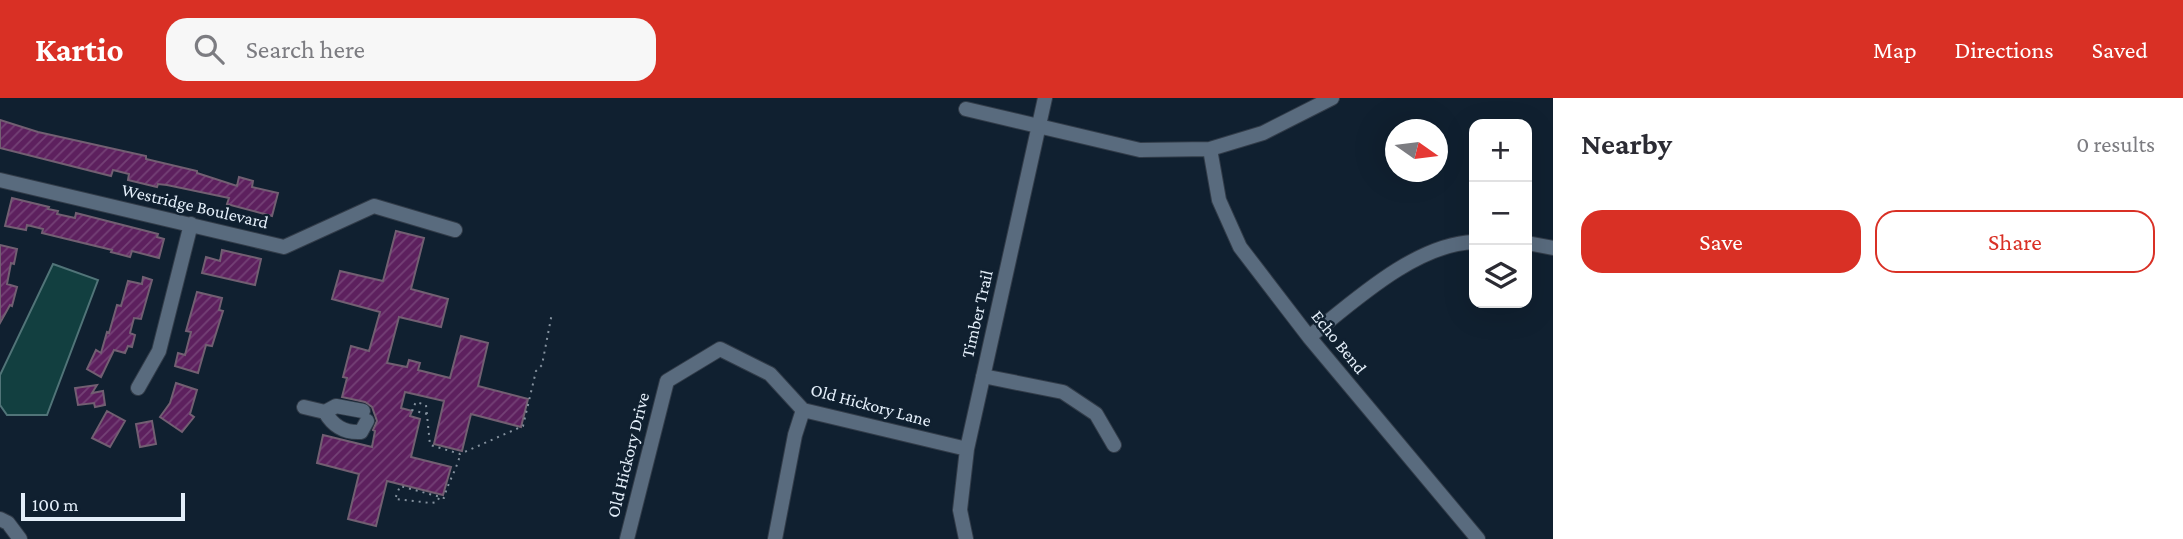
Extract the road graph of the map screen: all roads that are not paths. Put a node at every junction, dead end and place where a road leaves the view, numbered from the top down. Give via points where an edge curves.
1 (1045, 98) edge
2 (1332, 98) edge
3 (966, 109) dead end
4 (1039, 126) junction
5 (1210, 149) junction
6 (0, 182) edge
7 (191, 224) junction
8 (455, 230) dead end
9 (1469, 243) edge
10 (1532, 244) edge
11 (1553, 248) edge
12 (1309, 337) junction
13 (983, 376) junction
14 (667, 381) joint
15 (138, 388) dead end
16 (304, 407) dead end
17 (803, 410) junction
18 (325, 412) junction
19 (1114, 445) dead end
20 (967, 449) junction
21 (0, 519) edge
22 (20, 539) edge
23 (627, 539) edge
24 (775, 539) edge
25 (967, 539) edge
26 (1478, 539) edge

1 - 4 street, Timber Trail
2 - 5 street via 1262,133
3 - 4 street
4 - 5 street via 1140,150
4 - 13 street, Timber Trail
5 - 12 street, Echo Bend via 1219,200 1240,247
6 - 7 street, Westridge Boulevard
7 - 8 street, Westridge Boulevard via 284,247 374,206
7 - 15 street via 159,351
9 - 12 street via 1419,257 1380,281
10 - 11 street
12 - 26 street, Echo Bend
13 - 19 street via 1063,392 1096,414
13 - 20 street, Timber Trail
14 - 17 street, Old Hickory Lane via 720,349 770,374
14 - 23 street, Old Hickory Drive
16 - 18 street
17 - 20 street, Old Hickory Lane
17 - 24 street
18 - 18 street via 341,429 361,432 365,416 336,405
20 - 25 street, Timber Trail via 960,510
21 - 22 street

